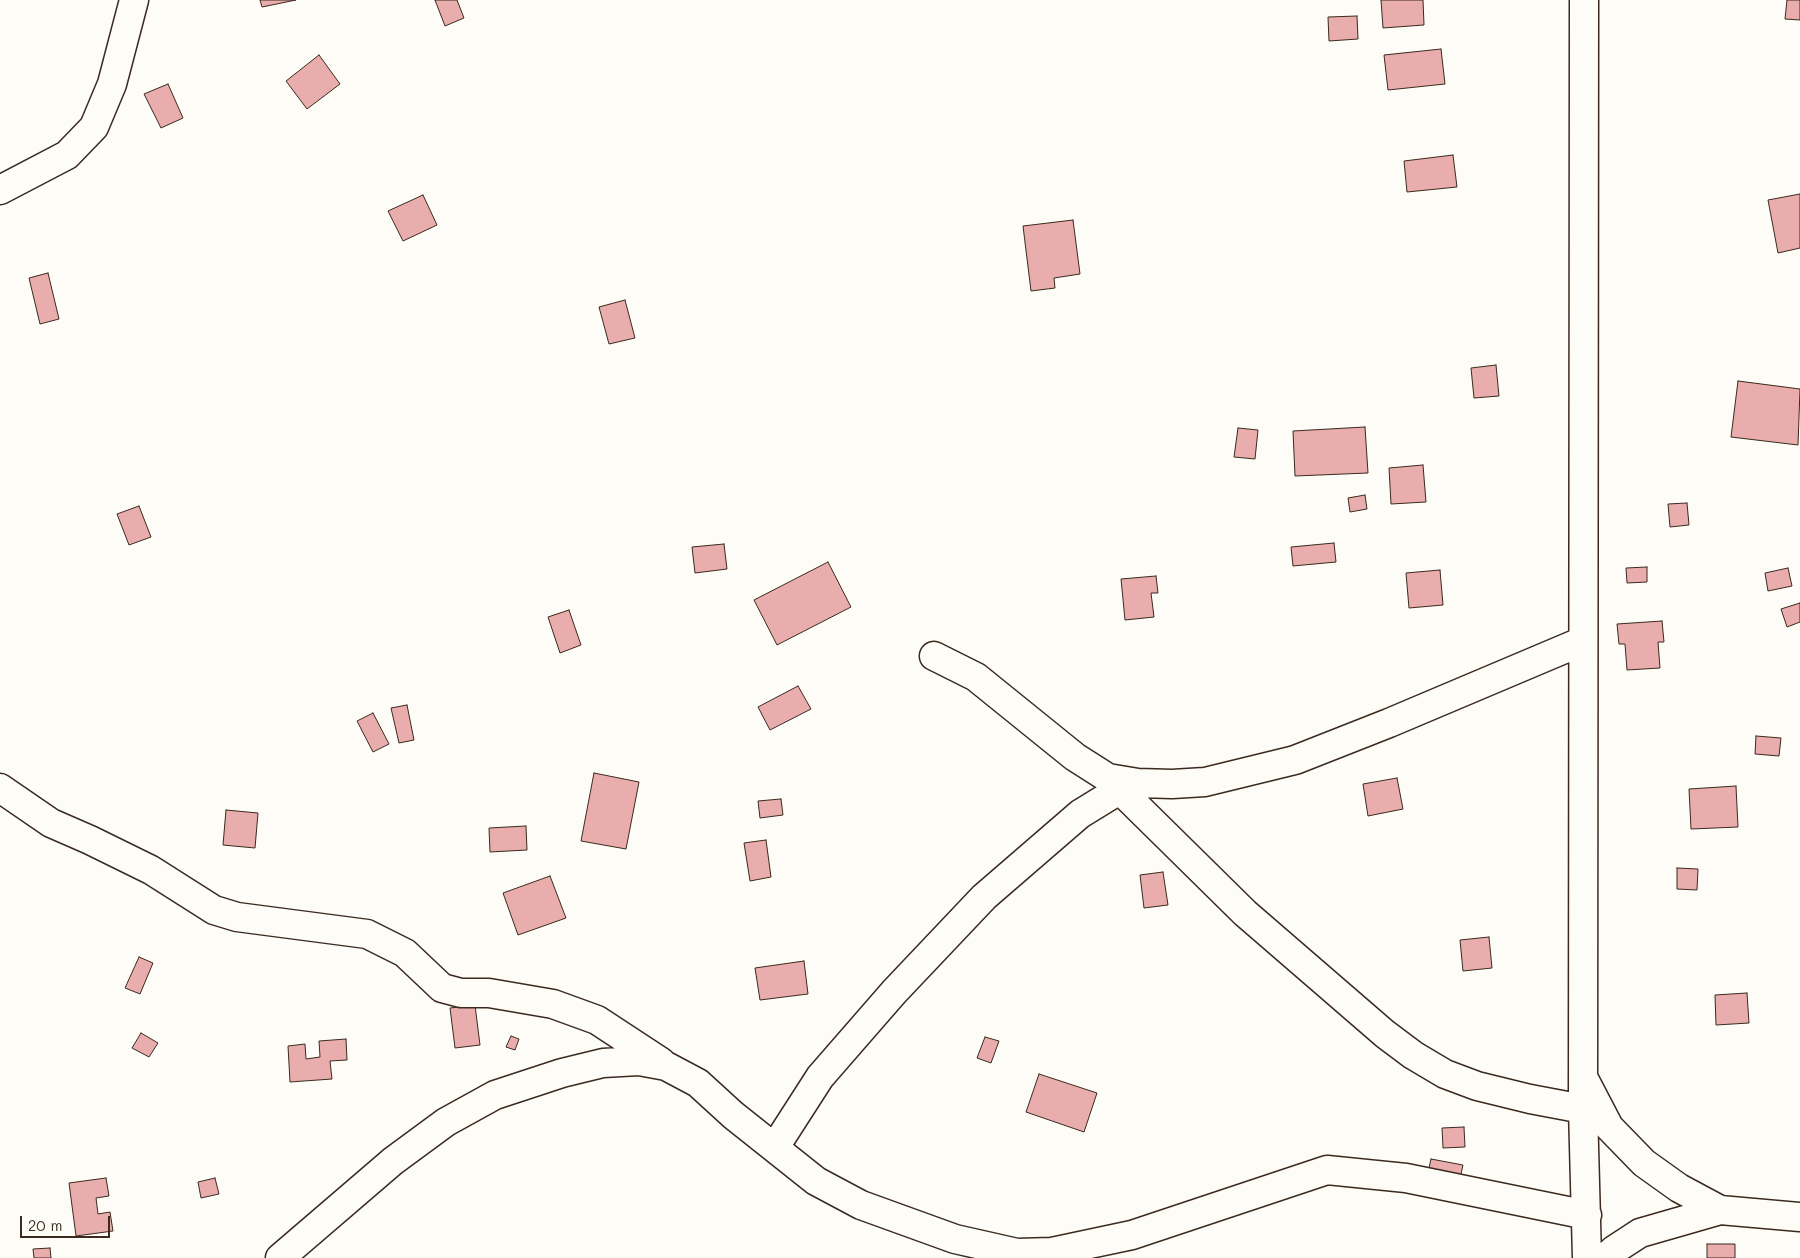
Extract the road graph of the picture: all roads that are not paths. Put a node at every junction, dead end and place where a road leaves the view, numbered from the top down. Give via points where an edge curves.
1 (134, 0) edge
2 (1584, 0) edge
3 (0, 190) edge
4 (1583, 641) junction
5 (934, 656) dead end
6 (1114, 784) junction
7 (0, 788) edge
8 (666, 1066) junction
9 (1584, 1078) junction
10 (1583, 1109) junction
11 (775, 1147) junction
12 (1720, 1210) junction
13 (1587, 1215) junction
14 (1800, 1217) edge
15 (280, 1258) edge
16 (1587, 1258) edge
17 (1605, 1258) edge

1 - 3 street via 112,84 94,127 67,156
2 - 4 street
4 - 6 street via 1295,760 1205,782
4 - 9 street
5 - 6 street via 976,676 1075,757
6 - 10 street via 1245,913 1413,1055 1445,1074 1477,1086
6 - 11 street via 984,897 894,992 820,1078
7 - 8 street via 51,823 151,870 214,910 237,917 368,934 405,953 442,988 553,1004 597,1020
8 - 11 street via 698,1083
8 - 15 street via 639,1061 604,1062 495,1095 446,1122 393,1161
9 - 10 street
9 - 12 street via 1609,1127 1644,1163 1679,1188
10 - 13 street
11 - 13 street via 816,1180 861,1205 955,1239 1016,1253 1052,1252 1132,1235 1327,1170 1406,1178
12 - 14 street
12 - 17 street via 1640,1232
13 - 16 street

